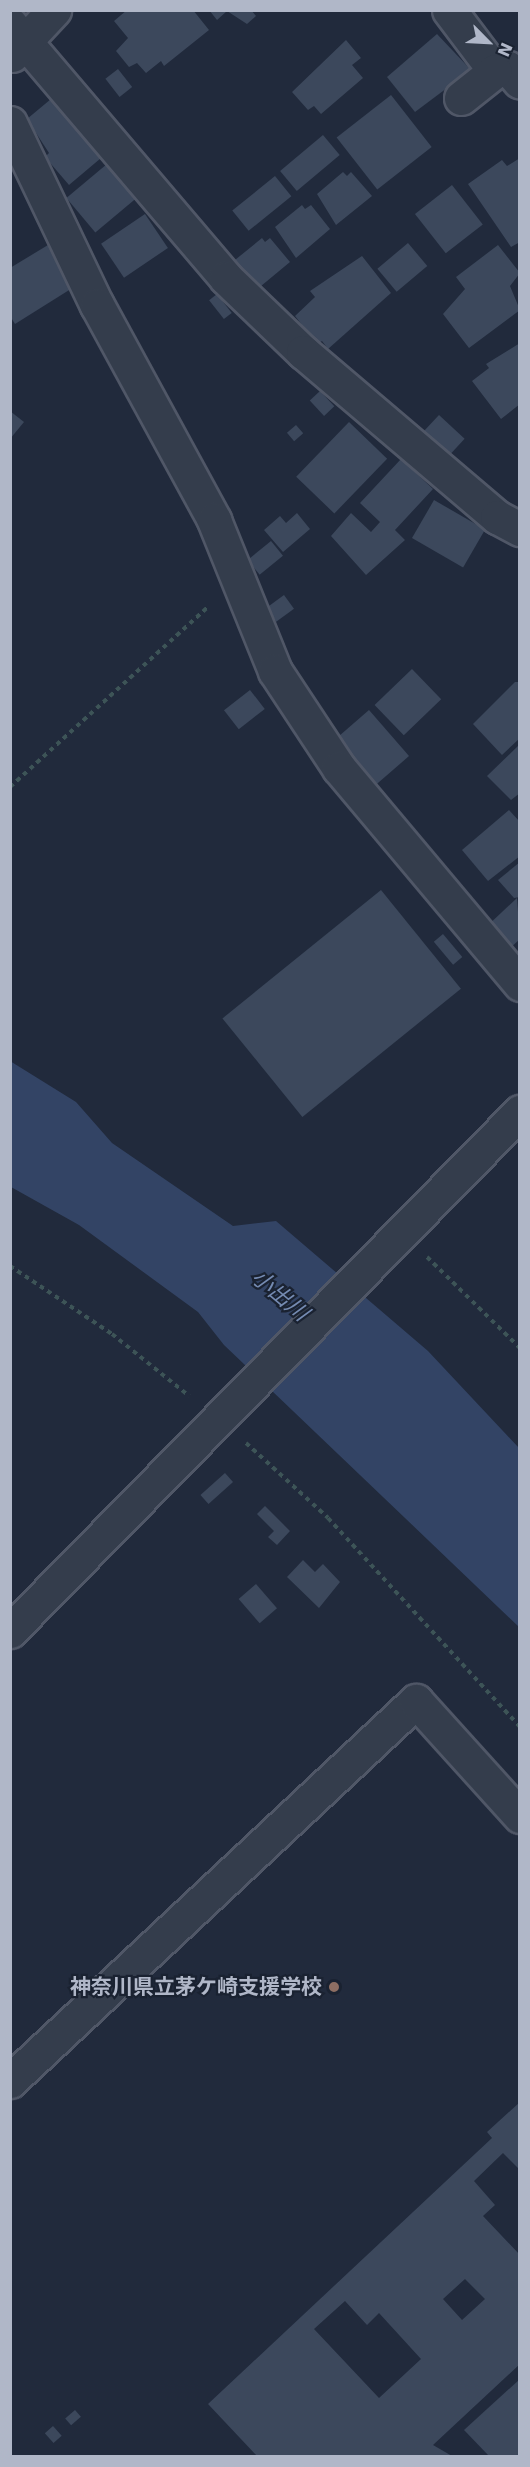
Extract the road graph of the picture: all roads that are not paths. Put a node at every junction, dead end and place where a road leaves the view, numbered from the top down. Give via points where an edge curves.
1 (54, 10) edge
2 (449, 10) edge
3 (16, 40) edge
4 (510, 70) edge
5 (460, 98) dead end
6 (10, 123) edge
7 (519, 529) edge
8 (519, 984) edge
9 (519, 1112) edge
10 (10, 1631) edge
11 (519, 1816) edge
12 (10, 2081) edge

1 - 3 street
2 - 4 street
3 - 7 street via 226,278 303,352 497,517
4 - 5 street
6 - 8 street via 97,305 214,520 275,671 339,768
9 - 10 street
11 - 12 street via 416,1701

